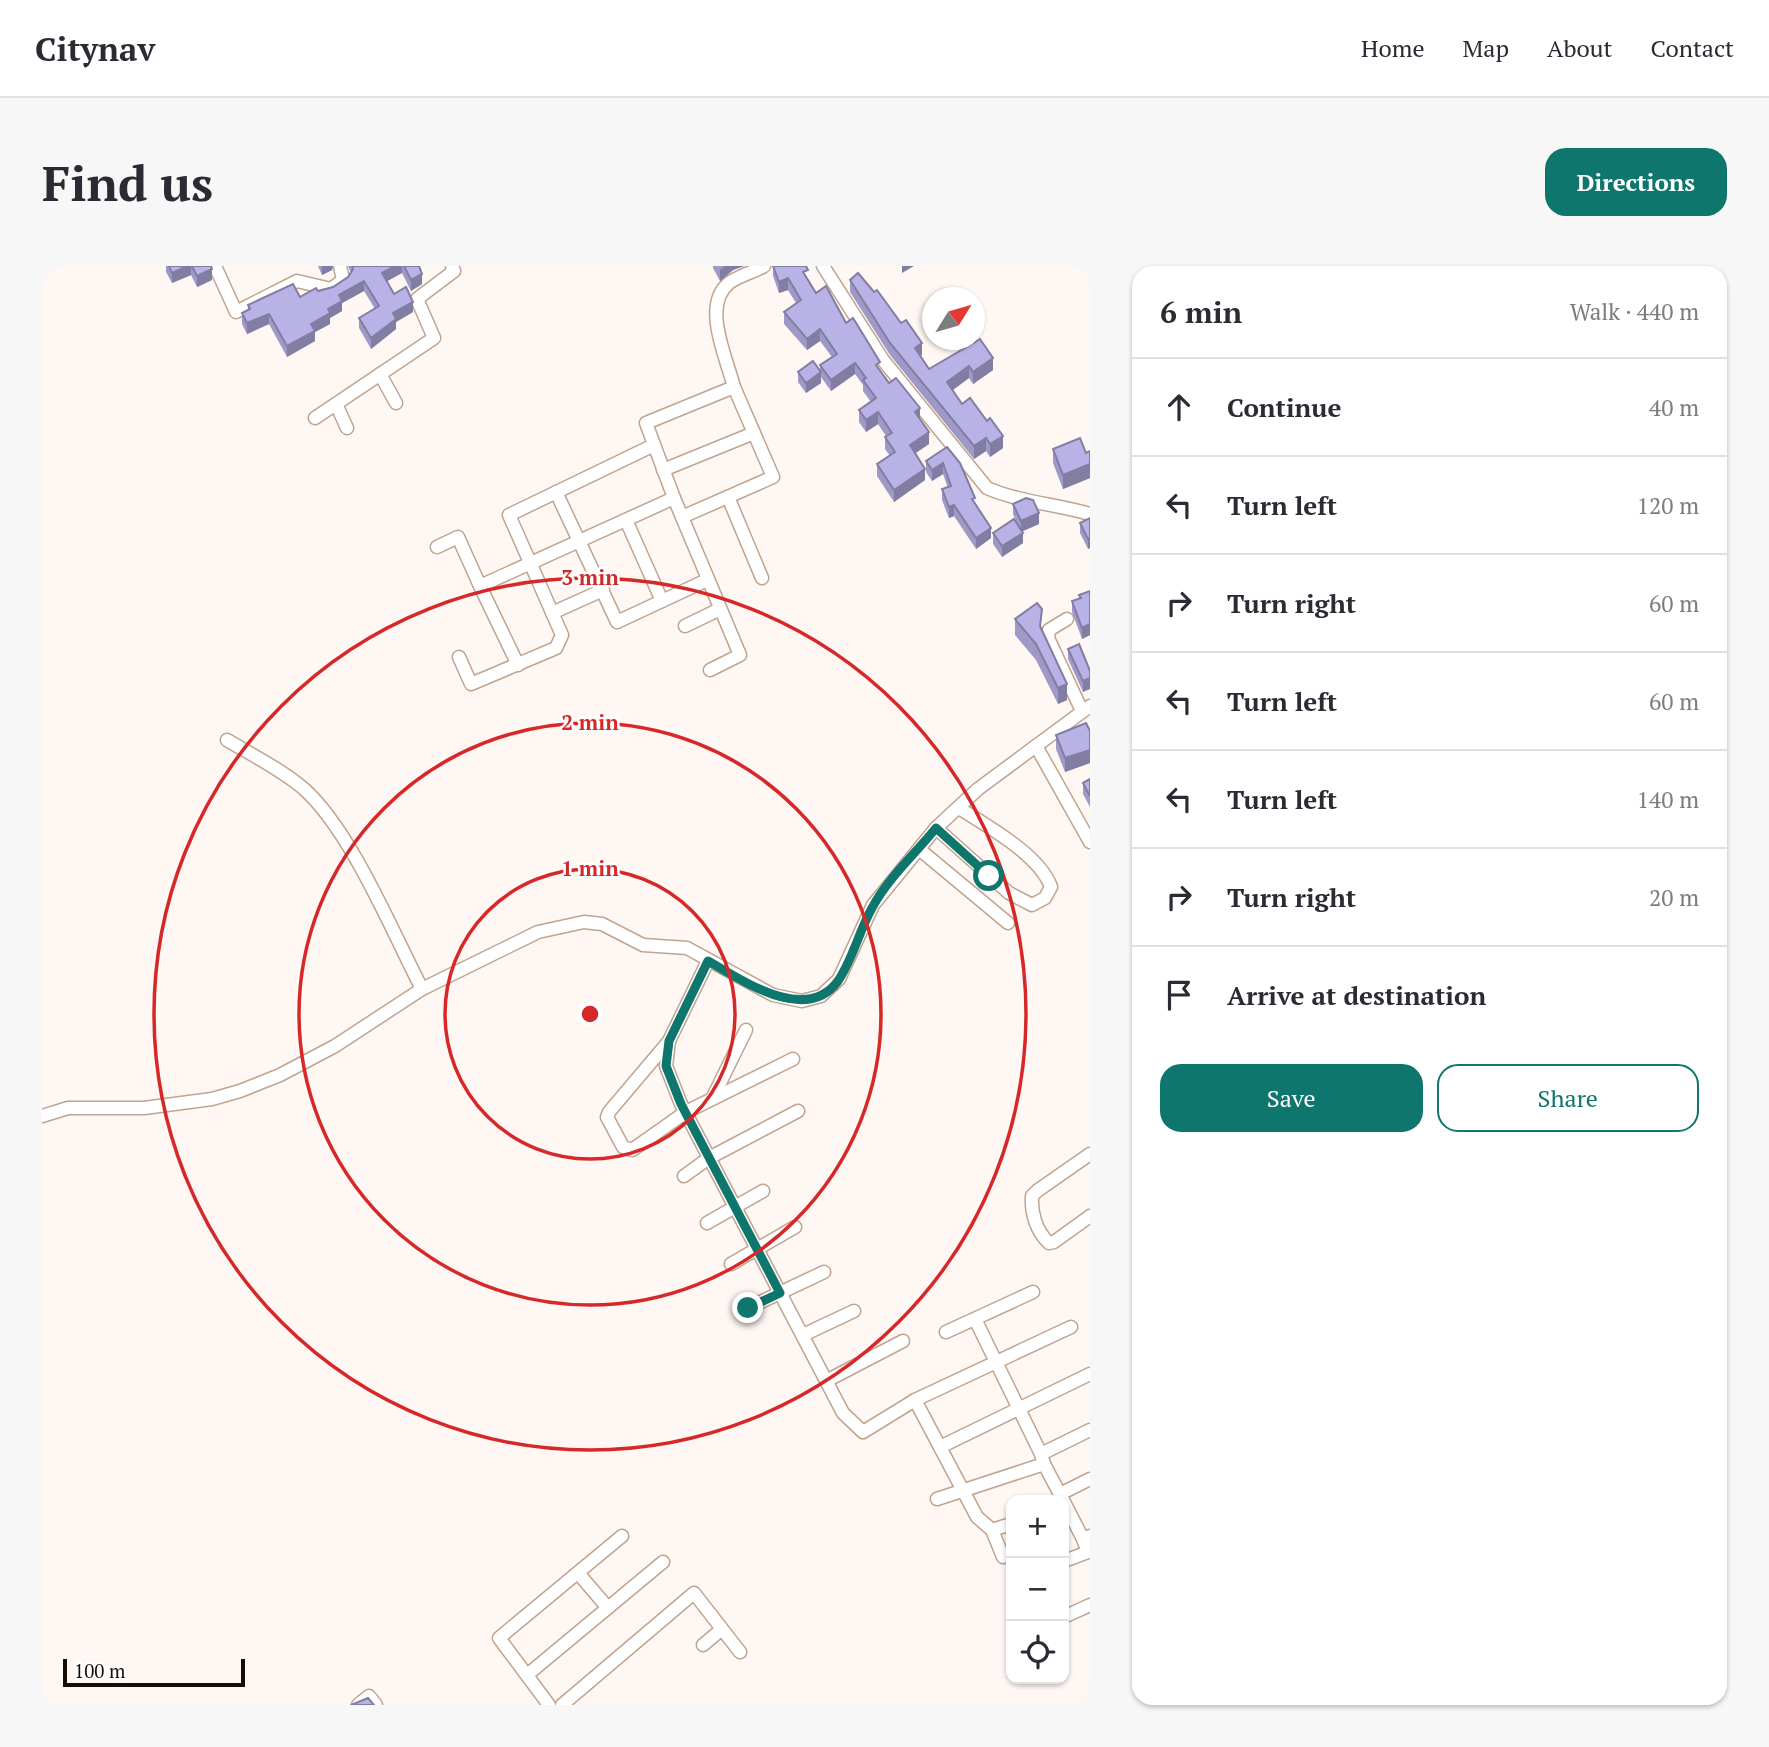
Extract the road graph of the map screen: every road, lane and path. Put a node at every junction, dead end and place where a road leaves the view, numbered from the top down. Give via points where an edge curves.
1 (215, 266) edge
2 (340, 266) edge
3 (452, 266) edge
4 (764, 266) edge
5 (823, 266) edge
6 (380, 374) junction
7 (734, 387) junction
8 (396, 403) dead end
9 (336, 404) junction
10 (315, 418) dead end
11 (347, 428) dead end
12 (754, 433) junction
13 (654, 445) junction
14 (663, 470) junction
15 (556, 492) junction
16 (728, 497) junction
17 (674, 498) junction
18 (1090, 514) edge
19 (682, 517) junction
20 (626, 520) junction
21 (581, 540) junction
22 (437, 547) dead end
23 (530, 563) junction
24 (762, 578) dead end
25 (707, 580) junction
26 (480, 586) junction
27 (603, 590) junction
28 (662, 601) junction
29 (720, 609) junction
30 (552, 613) junction
31 (1067, 619) dead end
32 (685, 626) dead end
33 (459, 657) dead end
34 (518, 665) junction
35 (710, 670) dead end
36 (1086, 708) edge
37 (227, 740) dead end
38 (1036, 746) junction
39 (959, 808) junction
40 (936, 828) junction
41 (1090, 842) edge
42 (919, 849) junction
43 (1008, 923) dead end
44 (708, 961) junction
45 (422, 989) junction
46 (747, 1030) dead end
47 (669, 1041) junction
48 (793, 1059) dead end
49 (712, 1099) junction
50 (798, 1111) dead end
51 (686, 1112) junction
52 (42, 1116) edge
53 (1090, 1154) edge
54 (709, 1158) junction
55 (684, 1176) dead end
56 (763, 1191) dead end
57 (734, 1206) junction
58 (1090, 1216) edge
59 (707, 1223) dead end
60 (795, 1227) dead end
61 (757, 1250) junction
62 (731, 1264) dead end
63 (824, 1272) dead end
64 (1033, 1292) dead end
65 (780, 1293) junction
66 (748, 1308) dead end
67 (854, 1311) dead end
68 (975, 1319) junction
69 (1070, 1327) dead end
70 (946, 1332) dead end
71 (803, 1335) junction
72 (903, 1341) dead end
73 (996, 1362) junction
74 (1090, 1374) edge
75 (828, 1380) junction
76 (915, 1400) junction
77 (1020, 1408) junction
78 (1090, 1430) edge
79 (940, 1447) junction
80 (1042, 1459) junction
81 (1090, 1479) edge
82 (963, 1490) junction
83 (1060, 1495) edge
84 (1068, 1495) edge
85 (937, 1499) dead end
86 (1069, 1511) edge
87 (1006, 1526) edge
88 (992, 1530) junction
89 (622, 1536) dead end
90 (1088, 1545) edge
91 (1003, 1558) dead end
92 (1068, 1558) edge
93 (663, 1562) dead end
94 (578, 1573) junction
95 (1090, 1605) edge
96 (608, 1608) junction
97 (1069, 1615) edge
98 (722, 1629) junction
99 (703, 1645) dead end
100 (740, 1652) dead end
101 (527, 1675) junction
102 (542, 1703) edge
103 (358, 1705) edge
104 (376, 1705) edge
105 (562, 1705) edge

1 - 2 street via 236,312 297,281 331,289 343,279
3 - 6 street via 454,271 417,299 434,338
4 - 7 street via 730,281 718,299 718,328
5 - 18 street via 883,360 987,488
6 - 8 street
6 - 9 street
7 - 12 street
7 - 13 street via 646,423
9 - 10 street
9 - 11 street
12 - 14 street
12 - 16 street via 773,477
13 - 14 street
13 - 15 street
14 - 17 street
15 - 21 street
15 - 23 street via 509,515
16 - 19 street
16 - 24 street
17 - 19 street
17 - 20 street
19 - 25 street
20 - 21 street
20 - 28 street
21 - 23 street
21 - 27 street
22 - 26 street via 458,537
23 - 26 street
23 - 30 street
25 - 28 street
25 - 29 street
26 - 34 street
27 - 28 street via 617,622
27 - 30 street
29 - 32 street
29 - 35 street via 740,655
30 - 34 street via 562,635 556,648
31 - 36 street via 1049,630 1048,638
33 - 34 street via 471,684
36 - 38 street
37 - 45 street via 302,787 326,812 344,837
38 - 39 street
38 - 41 street
39 - 40 street
39 - 40 street via 1035,861 1051,887 1045,898 1032,905 1009,893
40 - 42 street
42 - 43 street
42 - 44 street via 873,905 839,979 827,993 802,1001 773,995
44 - 45 street via 687,948 643,945 602,924 584,922 538,932
44 - 47 street
45 - 52 street via 335,1046 240,1091 144,1108 68,1108
46 - 49 street
47 - 51 street via 666,1066
47 - 51 street via 607,1117 623,1147 632,1150
48 - 49 street
49 - 51 street
50 - 54 street
51 - 54 street
53 - 58 street via 1037,1191 1031,1207 1039,1232 1049,1242
54 - 55 street
54 - 57 street
56 - 57 street
57 - 59 street
57 - 61 street
60 - 61 street
61 - 62 street
61 - 65 street
63 - 65 street
64 - 68 street
65 - 66 street
65 - 71 street
67 - 71 street
68 - 70 street
68 - 73 street
69 - 73 street
71 - 75 street
72 - 75 street
73 - 76 street
73 - 77 street
74 - 77 street
75 - 76 street via 843,1413 863,1432
76 - 79 street
77 - 79 street
77 - 80 street
78 - 80 street
79 - 82 street
80 - 82 street
80 - 83 street
81 - 84 street
82 - 85 street
82 - 88 street via 977,1517
86 - 90 street
87 - 88 street
88 - 91 street
89 - 94 street
90 - 92 street
93 - 96 street
94 - 96 street
94 - 101 street via 499,1638
95 - 97 street
96 - 101 street
98 - 99 street
98 - 100 street
98 - 105 street via 694,1593
101 - 102 street
103 - 104 street via 369,1696

